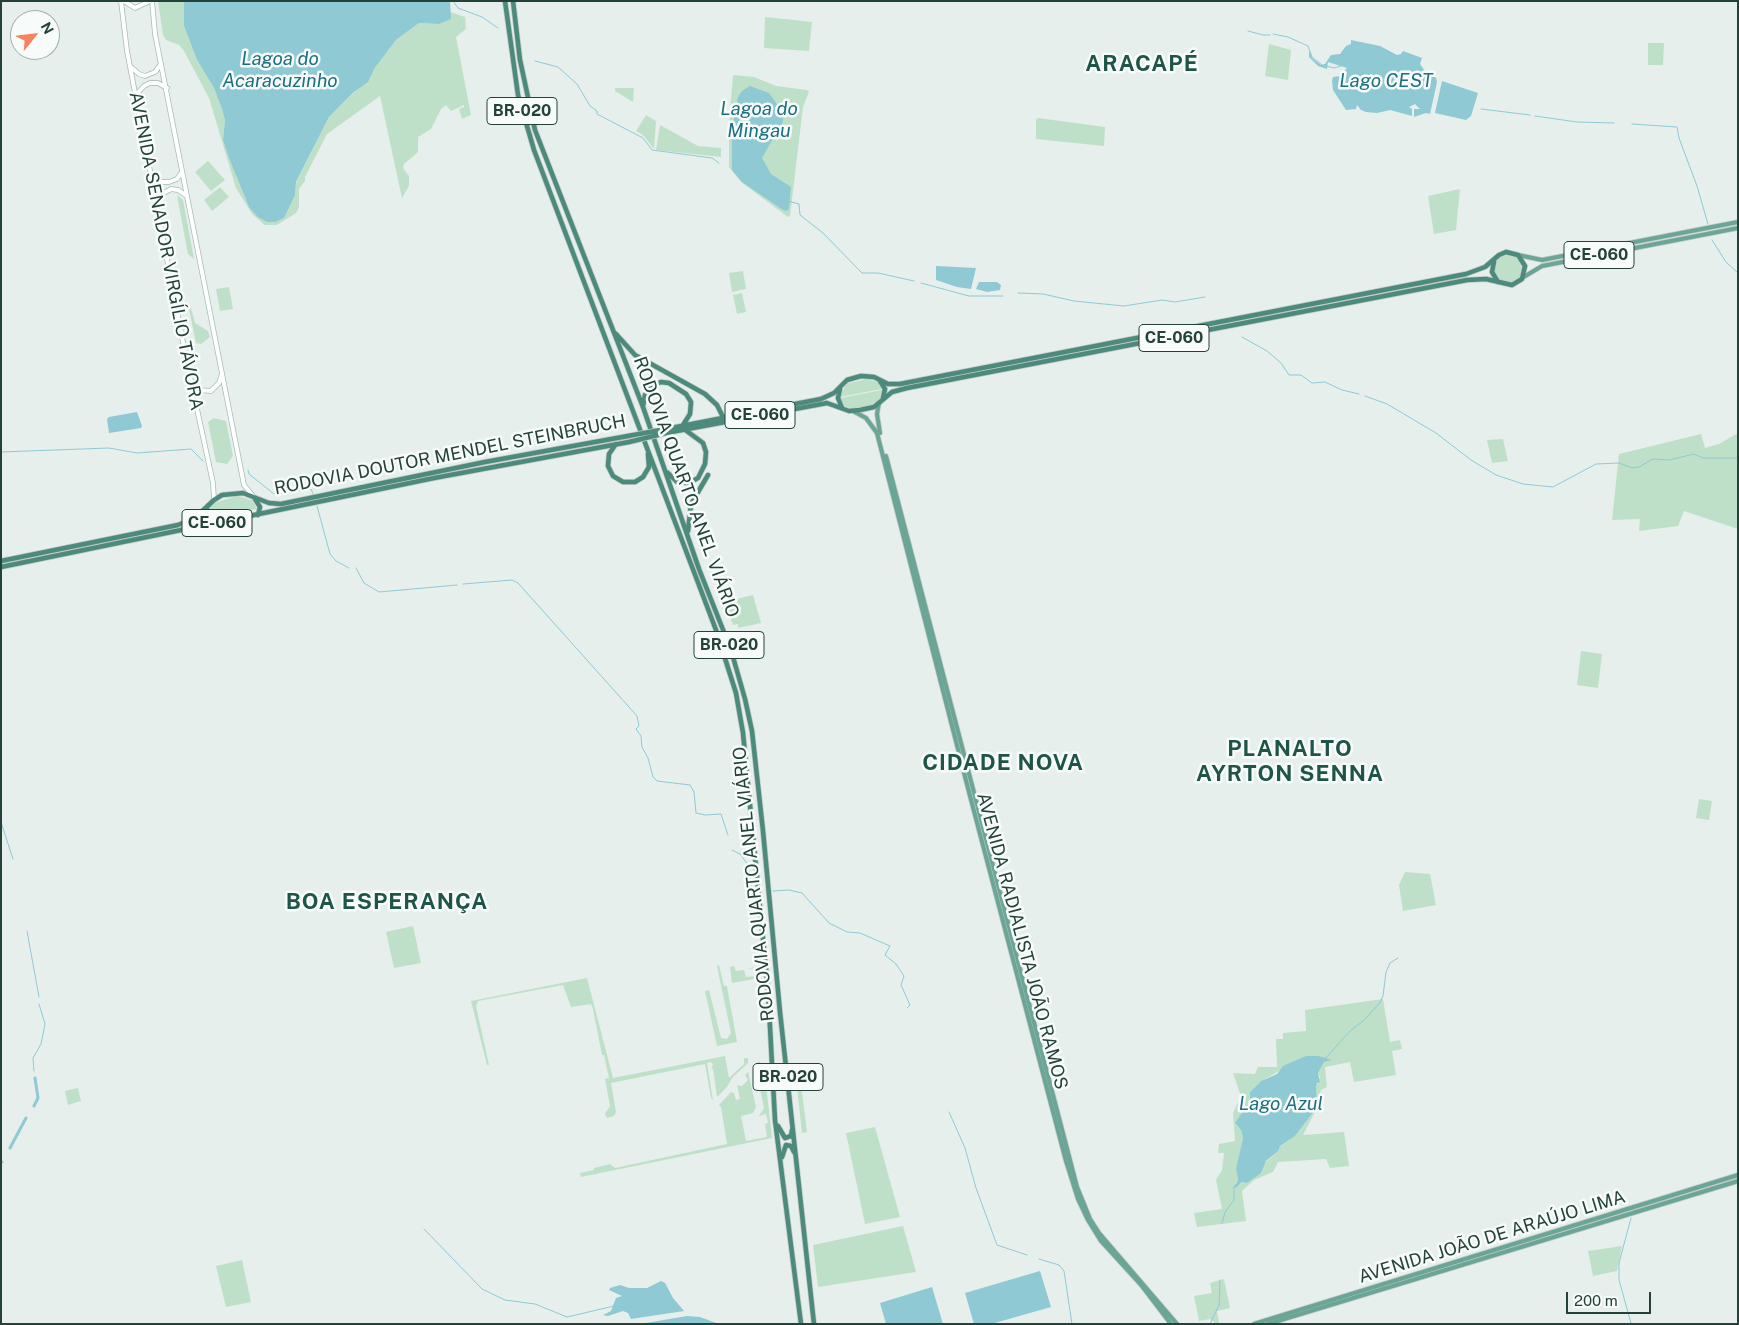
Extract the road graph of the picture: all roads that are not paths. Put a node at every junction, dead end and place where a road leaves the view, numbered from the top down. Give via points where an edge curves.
1 (122, 1) edge
2 (151, 1) edge
3 (505, 1) edge
4 (513, 1) edge
5 (508, 31) junction
6 (516, 31) junction
7 (162, 64) junction
8 (131, 68) junction
9 (167, 88) junction
10 (136, 95) junction
11 (183, 171) junction
12 (151, 176) junction
13 (188, 196) junction
14 (157, 203) junction
15 (1738, 222) edge
16 (1738, 228) edge
17 (1518, 255) junction
18 (1494, 260) junction
19 (1522, 279) junction
20 (1500, 283) junction
21 (612, 328) junction
22 (222, 374) junction
23 (879, 380) junction
24 (191, 384) junction
25 (840, 388) junction
26 (881, 401) junction
27 (643, 407) junction
28 (842, 408) junction
29 (853, 411) junction
30 (723, 417) junction
31 (683, 427) junction
32 (666, 431) junction
33 (616, 444) junction
34 (648, 448) junction
35 (664, 467) junction
36 (708, 475) dead end
37 (253, 496) junction
38 (214, 500) junction
39 (207, 508) junction
40 (258, 515) junction
41 (212, 524) junction
42 (689, 540) junction
43 (1, 561) edge
44 (1, 567) edge
45 (716, 630) junction
46 (725, 634) junction
47 (770, 907) junction
48 (760, 910) junction
49 (775, 1120) junction
50 (793, 1120) junction
51 (798, 1163) junction
52 (781, 1168) junction
53 (1738, 1175) edge
54 (1738, 1181) edge
55 (1535, 1241) junction
56 (1527, 1243) junction
57 (1109, 1248) junction
58 (801, 1324) edge
59 (814, 1324) edge
60 (1171, 1324) edge
61 (1177, 1324) edge
62 (1254, 1324) edge
63 (1268, 1324) edge

1 - 2 main road via 135,8
1 - 8 main road, AVENIDA SENADOR VIRGÍLIO TÁVORA via 126,51
2 - 7 main road, AVENIDA SENADOR VIRGÍLIO TÁVORA
3 - 5 highway, RODOVIA QUARTO ANEL VIÁRIO / BR-020
4 - 6 highway, RODOVIA QUARTO ANEL VIÁRIO / BR-020
5 - 6 highway
5 - 34 highway, RODOVIA QUARTO ANEL VIÁRIO / BR-020 via 518,95 534,150
6 - 21 highway, RODOVIA QUARTO ANEL VIÁRIO / BR-020 via 535,130
7 - 8 main road via 146,76
7 - 9 main road, AVENIDA SENADOR VIRGÍLIO TÁVORA
8 - 10 main road, AVENIDA SENADOR VIRGÍLIO TÁVORA
9 - 10 main road via 150,83
9 - 11 main road, AVENIDA SENADOR VIRGÍLIO TÁVORA
10 - 12 main road, AVENIDA SENADOR VIRGÍLIO TÁVORA
11 - 12 main road via 177,179 169,182 160,182
11 - 13 main road, AVENIDA SENADOR VIRGÍLIO TÁVORA
12 - 14 main road, AVENIDA SENADOR VIRGÍLIO TÁVORA
13 - 14 main road via 171,189 162,194
13 - 22 main road, AVENIDA SENADOR VIRGÍLIO TÁVORA
14 - 24 main road, AVENIDA SENADOR VIRGÍLIO TÁVORA
15 - 17 main road, CE-060 via 1542,260
16 - 19 main road, CE-060 via 1542,266
17 - 18 highway, CE-060 via 1504,253
17 - 19 highway via 1525,266
18 - 20 highway via 1492,272
18 - 23 highway, CE-060 via 1466,274 900,384
19 - 20 highway, CE-060 via 1512,285
20 - 26 highway, CE-060 via 1486,279 1467,280 907,388 892,392
21 - 27 highway, RODOVIA QUARTO ANEL VIÁRIO / BR-020
21 - 30 highway via 635,355 705,394 717,405
22 - 24 main road via 211,391 199,390
22 - 37 main road, AVENIDA SENADOR VIRGÍLIO TÁVORA via 244,485
23 - 25 highway, RODOVIA DOUTOR MENDEL STEINBRUCH / CE-060 via 861,376 847,380
23 - 26 highway via 885,389
24 - 38 main road, AVENIDA SENADOR VIRGÍLIO TÁVORA
25 - 28 highway via 838,398
25 - 30 highway, RODOVIA DOUTOR MENDEL STEINBRUCH / CE-060 via 821,399
26 - 29 highway, CE-060 via 868,409
26 - 57 main road, AVENIDA RADIALISTA JOÃO RAMOS via 877,422 1069,1160 1085,1208
27 - 31 highway via 651,386 669,383 686,394 691,402 690,414
27 - 35 highway, RODOVIA QUARTO ANEL VIÁRIO / BR-020
28 - 29 highway, RODOVIA DOUTOR MENDEL STEINBRUCH / CE-060
28 - 31 highway, RODOVIA DOUTOR MENDEL STEINBRUCH / CE-060 via 826,403
29 - 57 main road, AVENIDA RADIALISTA JOÃO RAMOS via 866,418 878,433 1066,1161 1082,1209 1092,1228
30 - 31 highway, RODOVIA DOUTOR MENDEL STEINBRUCH / CE-060
31 - 32 highway, RODOVIA DOUTOR MENDEL STEINBRUCH / CE-060
31 - 35 highway via 703,443 705,464 698,478 687,484 674,480
32 - 33 highway, RODOVIA DOUTOR MENDEL STEINBRUCH / CE-060, bridge
32 - 37 highway, RODOVIA DOUTOR MENDEL STEINBRUCH / CE-060, bridge via 485,462 281,504
33 - 34 highway via 608,457 609,469 615,478 626,483 638,481 647,472
33 - 40 highway, RODOVIA DOUTOR MENDEL STEINBRUCH / CE-060
34 - 45 highway, RODOVIA QUARTO ANEL VIÁRIO / BR-020
35 - 42 highway, RODOVIA QUARTO ANEL VIÁRIO / BR-020
36 - 42 highway via 689,508
37 - 38 highway, RODOVIA DOUTOR MENDEL STEINBRUCH / CE-060 via 238,493 222,495
37 - 40 highway via 260,507
38 - 39 highway, CE-060
39 - 41 highway via 205,518
39 - 43 highway, CE-060 via 195,518 178,525
40 - 41 highway, RODOVIA DOUTOR MENDEL STEINBRUCH / CE-060
41 - 44 highway, RODOVIA DOUTOR MENDEL STEINBRUCH / CE-060
42 - 46 highway, RODOVIA QUARTO ANEL VIÁRIO / BR-020
45 - 46 highway
45 - 48 highway, RODOVIA QUARTO ANEL VIÁRIO / BR-020 via 730,671 744,733
46 - 47 highway, RODOVIA QUARTO ANEL VIÁRIO / BR-020 via 742,685 752,731
47 - 48 highway
47 - 50 highway, RODOVIA QUARTO ANEL VIÁRIO / BR-020
48 - 49 highway, RODOVIA QUARTO ANEL VIÁRIO / BR-020
49 - 50 highway via 782,1134 789,1139
49 - 52 highway, RODOVIA QUARTO ANEL VIÁRIO / BR-020
50 - 51 highway, RODOVIA QUARTO ANEL VIÁRIO / BR-020
51 - 52 highway via 792,1146 786,1145
51 - 59 highway, RODOVIA QUARTO ANEL VIÁRIO / BR-020
52 - 58 highway, RODOVIA QUARTO ANEL VIÁRIO / BR-020
53 - 55 main road, AVENIDA JOÃO DE ARAÚJO LIMA
54 - 55 main road, AVENIDA JOÃO DE ARAÚJO LIMA
55 - 56 main road, AVENIDA JOÃO DE ARAÚJO LIMA
56 - 62 main road, AVENIDA JOÃO DE ARAÚJO LIMA
56 - 63 main road, AVENIDA JOÃO DE ARAÚJO LIMA
57 - 60 main road
57 - 61 main road

